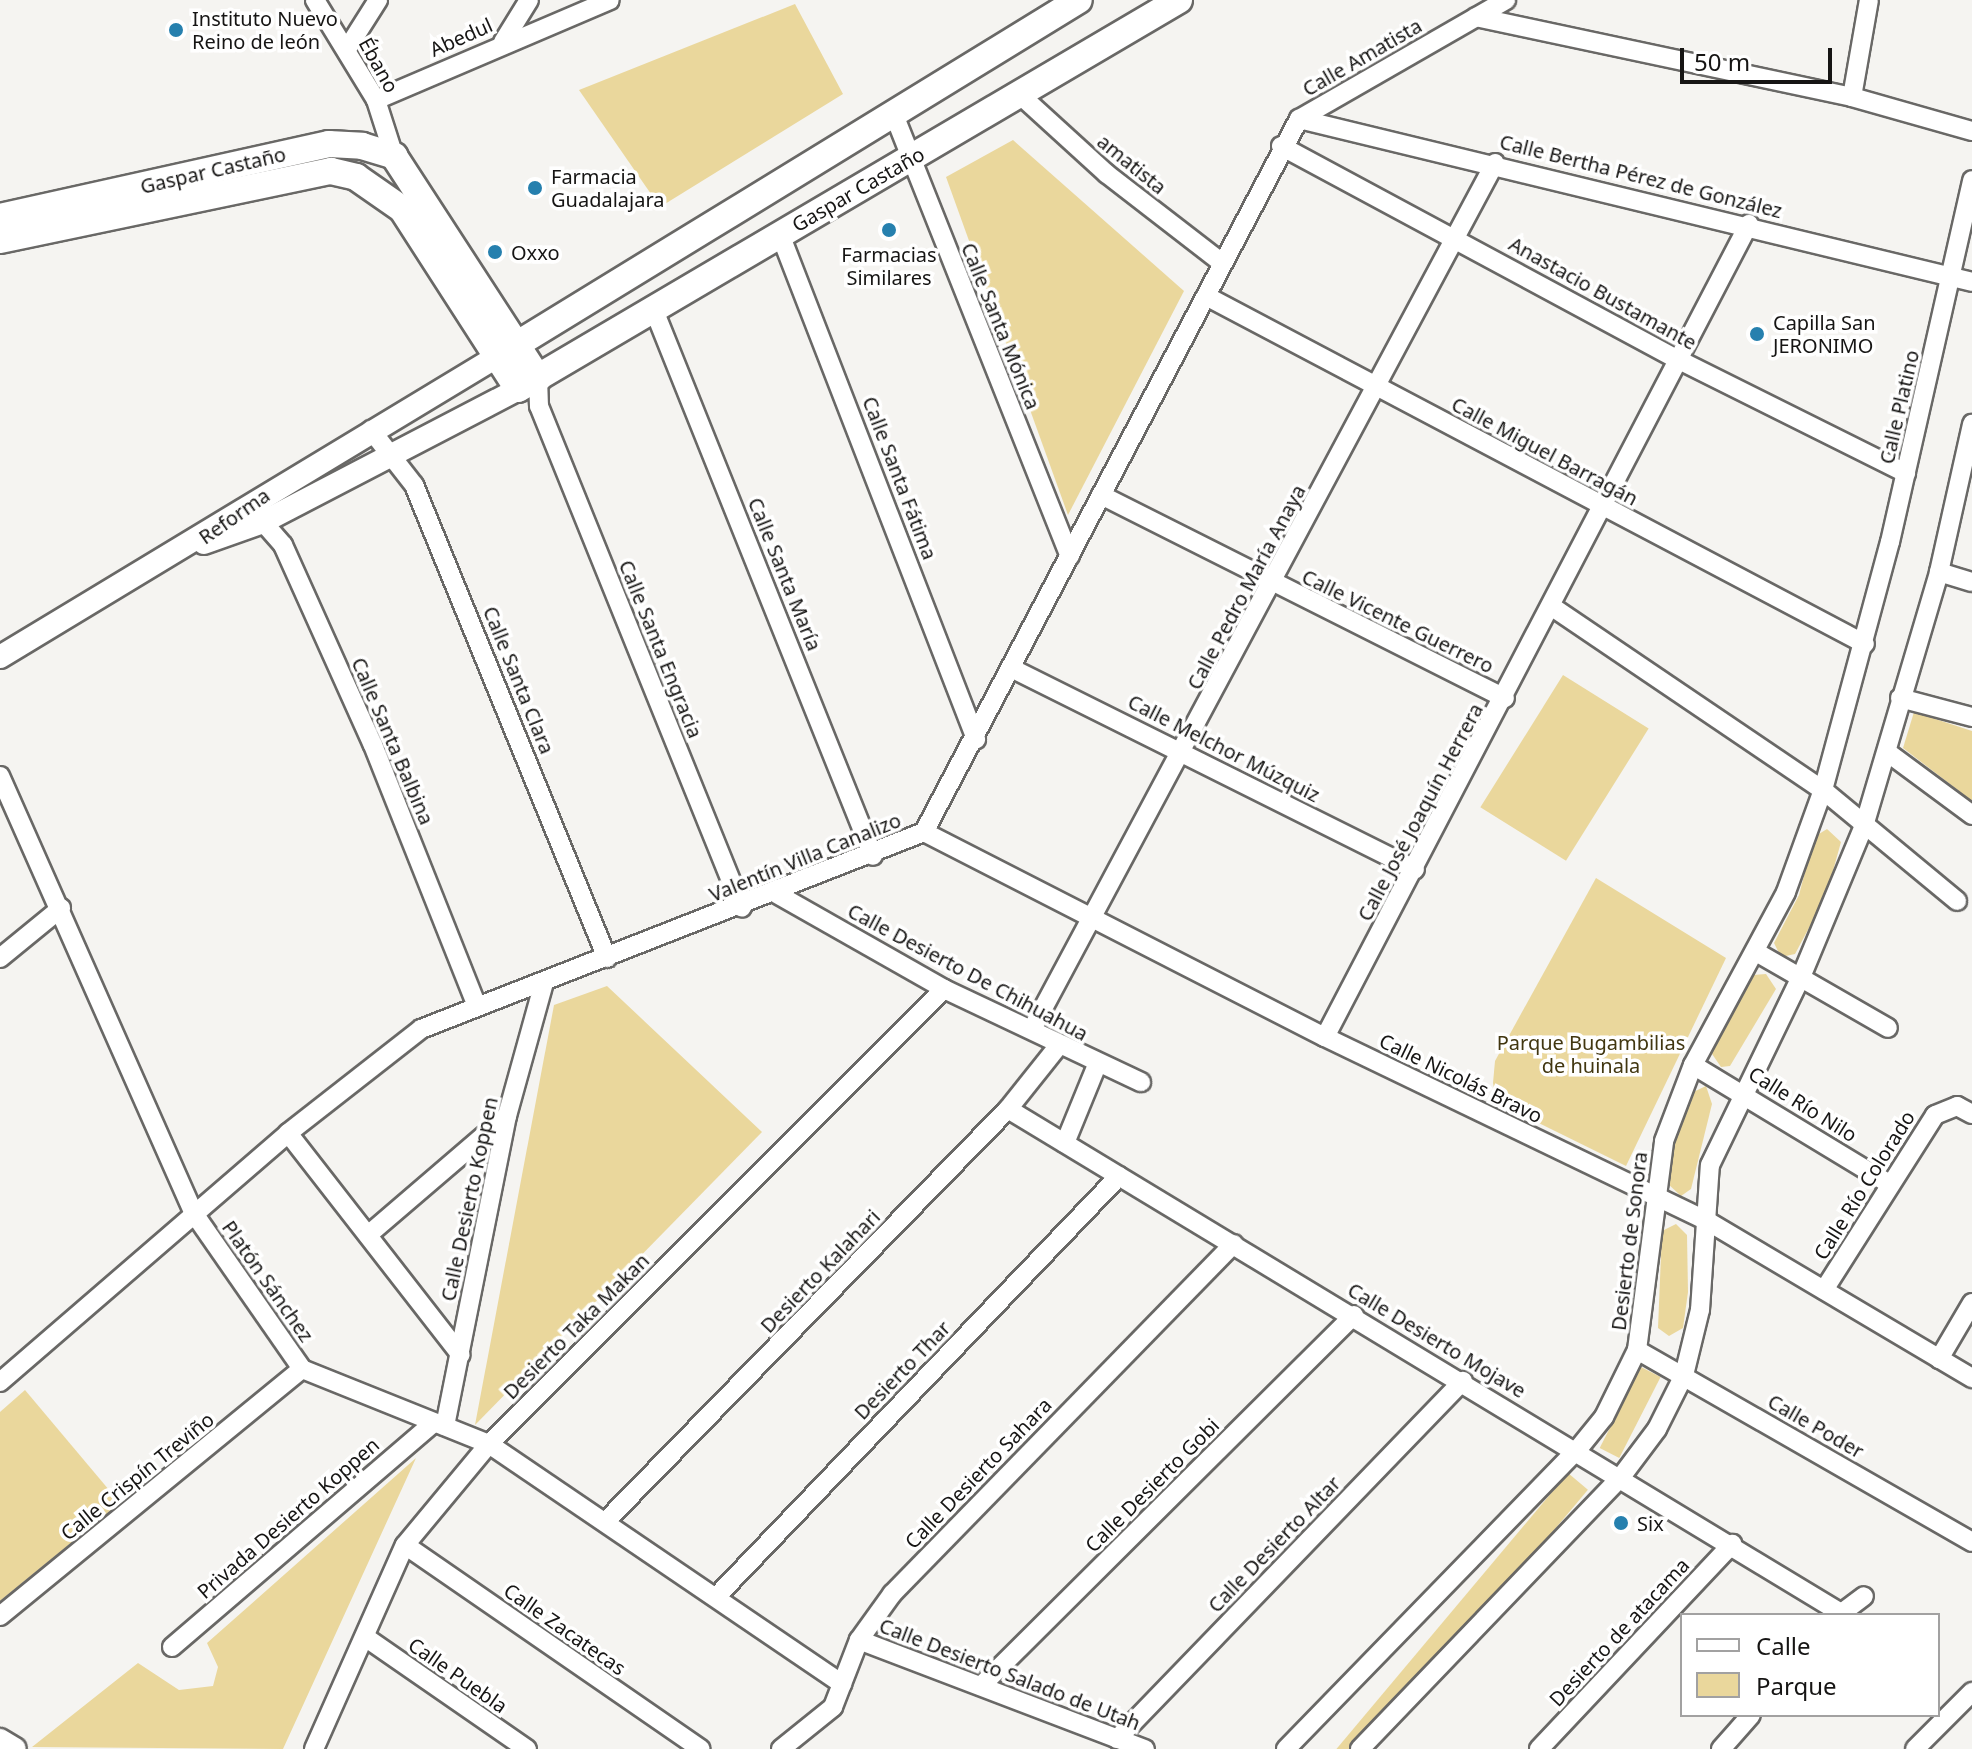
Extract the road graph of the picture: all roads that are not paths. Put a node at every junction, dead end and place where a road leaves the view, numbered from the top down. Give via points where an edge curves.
1 (315, 0) edge
2 (378, 0) edge
3 (529, 0) edge
4 (610, 0) edge
5 (1079, 0) edge
6 (1179, 0) edge
7 (1506, 0) edge
8 (1869, 0) edge
9 (1476, 17) junction
10 (503, 42) junction
11 (347, 49) junction
12 (1018, 93) junction
13 (1852, 97) junction
14 (376, 100) junction
15 (893, 112) junction
16 (1299, 119) junction
17 (1972, 131) edge
18 (1281, 146) junction
19 (394, 156) junction
20 (912, 159) junction
21 (1495, 163) junction
22 (1972, 180) edge
23 (0, 217) edge
24 (1749, 224) junction
25 (780, 234) junction
26 (1454, 235) junction
27 (0, 240) edge
28 (1222, 263) junction
29 (1953, 276) junction
30 (1972, 282) edge
31 (1206, 296) junction
32 (654, 310) junction
33 (508, 349) junction
34 (1677, 359) junction
35 (528, 384) junction
36 (1377, 388) junction
37 (1972, 424) edge
38 (371, 430) junction
39 (1969, 448) edge
40 (393, 457) junction
41 (1906, 473) junction
42 (1101, 495) junction
43 (247, 504) junction
44 (1604, 507) junction
45 (263, 522) junction
46 (191, 546) junction
47 (1070, 556) junction
48 (1939, 572) junction
49 (1972, 582) edge
50 (1273, 583) junction
51 (1551, 606) junction
52 (1865, 644) junction
53 (0, 657) edge
54 (1013, 669) junction
55 (1505, 698) junction
56 (1900, 698) junction
57 (1972, 717) edge
58 (976, 739) junction
59 (1184, 750) junction
60 (1887, 752) junction
61 (0, 776) edge
62 (1823, 790) junction
63 (1972, 815) edge
64 (1864, 826) junction
65 (924, 832) junction
66 (873, 856) junction
67 (1415, 869) junction
68 (777, 894) junction
69 (1957, 901) dead end
70 (61, 908) junction
71 (742, 908) junction
72 (1093, 914) junction
73 (1756, 952) junction
74 (0, 958) edge
75 (607, 958) junction
76 (1801, 977) junction
77 (544, 983) junction
78 (944, 989) junction
79 (477, 1006) junction
80 (1888, 1028) dead end
81 (1032, 1029) junction
82 (1325, 1037) junction
83 (1059, 1045) junction
84 (1097, 1065) junction
85 (1693, 1065) junction
86 (1141, 1082) dead end
87 (1743, 1092) junction
88 (1008, 1109) junction
89 (1972, 1114) edge
90 (507, 1116) junction
91 (288, 1133) junction
92 (1065, 1143) junction
93 (1119, 1176) junction
94 (1888, 1183) junction
95 (1654, 1197) junction
96 (193, 1212) junction
97 (1704, 1219) junction
98 (368, 1235) junction
99 (1233, 1244) junction
100 (1824, 1290) junction
101 (1972, 1303) edge
102 (1354, 1315) junction
103 (1637, 1350) junction
104 (461, 1355) junction
105 (1939, 1359) junction
106 (302, 1369) junction
107 (1684, 1375) junction
108 (1972, 1378) edge
109 (1463, 1381) junction
110 (0, 1382) edge
111 (439, 1424) junction
112 (489, 1444) junction
113 (1578, 1449) junction
114 (1621, 1477) junction
115 (605, 1522) junction
116 (1972, 1542) edge
117 (1732, 1544) junction
118 (405, 1545) junction
119 (717, 1596) junction
120 (1864, 1596) dead end
121 (1838, 1613) edge
122 (1841, 1613) edge
123 (0, 1616) edge
124 (365, 1637) junction
125 (859, 1640) junction
126 (172, 1647) dead end
127 (842, 1684) junction
128 (981, 1686) junction
129 (1968, 1703) edge
130 (1749, 1717) edge
131 (1117, 1739) junction
132 (0, 1740) edge
133 (15, 1749) edge
134 (314, 1749) edge
135 (527, 1749) edge
136 (701, 1749) edge
137 (781, 1749) edge
138 (1145, 1749) edge
139 (1286, 1749) edge
140 (1360, 1749) edge
141 (1539, 1749) edge
142 (1721, 1749) edge
143 (1915, 1749) edge

1 - 11 street, Ébano
2 - 11 street
3 - 10 street
4 - 10 street, Abedul
5 - 15 main road
6 - 12 main road, Gaspar Castaño
7 - 9 street, Calle Amatista
8 - 13 street
9 - 13 street
9 - 16 street, Calle Amatista
10 - 14 street, Abedul
11 - 14 street, Ébano
12 - 20 main road, Gaspar Castaño
12 - 28 street, amatista via 1107,174
13 - 17 street
14 - 19 street, Ébano
15 - 20 street, Calle Santa Mónica
15 - 33 main road
16 - 18 street, Calle Amatista
16 - 21 street, Calle Bertha Pérez de González
18 - 26 street, Anastacio Bustamante
18 - 28 street, Calle Amatista
19 - 23 main road, Gaspar Castaño via 329,144
19 - 33 main road, Gaspar Castaño
20 - 25 main road, Gaspar Castaño
20 - 47 street, Calle Santa Mónica
21 - 24 street, Calle Bertha Pérez de González
21 - 26 street, Calle Pedro María Anaya
22 - 29 street, Calle Platino
24 - 29 street, Calle Bertha Pérez de González
24 - 34 street, Calle José Joaquín Herrera
25 - 32 main road, Gaspar Castaño
25 - 58 street, Calle Santa Fátima
26 - 34 street, Anastacio Bustamante
26 - 36 street, Calle Pedro María Anaya
27 - 33 main road, Gaspar Castaño via 331,171 378,186 402,209
28 - 31 street, Valentín Villa Canalizo
29 - 30 street, Calle Bertha Pérez de González
29 - 41 street, Calle Platino
31 - 36 street, Calle Miguel Barragán
31 - 42 street, Valentín Villa Canalizo
32 - 35 main road, Gaspar Castaño
32 - 66 street, Calle Santa María
33 - 35 main road, Gaspar Castaño
33 - 38 street, Reforma
34 - 41 street, Anastacio Bustamante
34 - 44 street, Calle José Joaquín Herrera
35 - 40 street
35 - 71 street, Calle Santa Engracia
36 - 44 street, Calle Miguel Barragán
36 - 50 street, Calle Pedro María Anaya
37 - 39 street
38 - 40 street, Calle Santa Clara
38 - 43 street, Reforma
39 - 48 street
40 - 45 street
40 - 75 street, Calle Santa Clara via 414,485
41 - 52 street, Calle Platino
42 - 47 street, Valentín Villa Canalizo
42 - 50 street, Calle Vicente Guerrero
43 - 45 street, Calle Santa Balbina
43 - 46 street, Reforma
44 - 51 street, Calle José Joaquín Herrera
44 - 52 street, Calle Miguel Barragán
45 - 46 street
45 - 79 street, Calle Santa Balbina via 283,545 373,745
46 - 53 street, Reforma
47 - 54 street, Valentín Villa Canalizo
48 - 49 street
48 - 56 street
50 - 55 street, Calle Vicente Guerrero
50 - 59 street, Calle Pedro María Anaya
51 - 55 street, Calle José Joaquín Herrera
51 - 62 street
52 - 62 street, Desierto de Sonora
54 - 58 street, Valentín Villa Canalizo
54 - 59 street, Calle Melchor Múzquiz
55 - 67 street, Calle José Joaquín Herrera
56 - 57 street
56 - 60 street
58 - 65 street, Valentín Villa Canalizo
59 - 67 street, Calle Melchor Múzquiz
59 - 72 street, Calle Pedro María Anaya
60 - 63 street
60 - 64 street
61 - 70 street, Platón Sánchez
62 - 64 street
62 - 73 street, Desierto de Sonora via 1786,892
64 - 69 street
64 - 76 street
65 - 66 street, Valentín Villa Canalizo
65 - 72 street, Calle Nicolás Bravo
66 - 68 street, Valentín Villa Canalizo
67 - 82 street, Calle José Joaquín Herrera
68 - 71 street, Valentín Villa Canalizo
68 - 78 street, Calle Desierto De Chihuahua
70 - 74 street
70 - 96 street, Platón Sánchez
71 - 75 street, Valentín Villa Canalizo
72 - 81 street, Calle Pedro María Anaya
72 - 82 street, Calle Nicolás Bravo
73 - 76 street
73 - 85 street, Desierto de Sonora
75 - 77 street, Valentín Villa Canalizo
76 - 80 street
76 - 87 street
77 - 79 street, Valentín Villa Canalizo
77 - 90 street, Calle Desierto Koppen
78 - 81 street, Calle Desierto De Chihuahua
78 - 112 street, Desierto Taka Makan
79 - 91 street, Valentín Villa Canalizo via 398,1043
81 - 83 street, Calle Desierto De Chihuahua
82 - 95 street, Calle Nicolás Bravo
83 - 84 street, Calle Desierto De Chihuahua
83 - 88 street, Desierto Kalahari
84 - 86 street, Calle Desierto De Chihuahua
84 - 92 street
85 - 87 street, Calle Río Nilo
85 - 95 street, Desierto de Sonora via 1664,1141
87 - 94 street, Calle Río Nilo
87 - 97 street via 1710,1165
88 - 92 street, Calle Desierto Mojave
88 - 115 street, Desierto Kalahari
89 - 94 street, Calle Río Colorado via 1946,1108
90 - 98 street
90 - 104 street, Calle Desierto Koppen
91 - 96 street, Valentín Villa Canalizo
91 - 98 street
92 - 93 street, Calle Desierto Mojave
93 - 99 street, Calle Desierto Mojave
93 - 119 street, Desierto Thar
94 - 100 street, Calle Río Colorado
95 - 97 street, Calle Nicolás Bravo
95 - 103 street, Desierto de Sonora via 1649,1294
96 - 106 street, Platón Sánchez
96 - 110 street, Valentín Villa Canalizo
97 - 100 street, Calle Nicolás Bravo
97 - 107 street via 1700,1310
98 - 104 street
99 - 102 street, Calle Desierto Mojave
99 - 125 street, Calle Desierto Sahara via 919,1564
100 - 105 street, Calle Nicolás Bravo
101 - 105 street
102 - 109 street, Calle Desierto Mojave
102 - 128 street, Calle Desierto Gobi
103 - 107 street, Calle Poder
103 - 113 street, Desierto de Sonora via 1604,1417
104 - 111 street, Calle Desierto Koppen
105 - 108 street, Calle Nicolás Bravo
106 - 111 street, Platón Sánchez
106 - 123 street, Calle Crispín Treviño
107 - 114 street via 1657,1429
107 - 116 street, Calle Poder
109 - 113 street, Calle Desierto Mojave
109 - 131 street, Calle Desierto Altar
111 - 112 street, Platón Sánchez
111 - 126 street, Privada Desierto Koppen
112 - 115 street, Platón Sánchez
112 - 118 street, Desierto Taka Makan
113 - 114 street, Calle Desierto Mojave
113 - 139 street, Desierto de Sonora
114 - 117 street, Calle Desierto Mojave
114 - 140 street
115 - 119 street, Platón Sánchez
117 - 121 street, Calle Desierto Mojave
117 - 141 street, Desierto de atacama
118 - 124 street, Desierto Taka Makan
118 - 136 street, Calle Zacatecas
119 - 127 street, Platón Sánchez
120 - 122 street
124 - 134 street, Desierto Taka Makan
124 - 135 street, Calle Puebla
125 - 127 street, Calle Desierto Sahara
125 - 128 street, Calle Desierto Salado de Utah
127 - 137 street, Calle Desierto Sahara via 820,1721
128 - 131 street, Calle Desierto Salado de Utah
129 - 143 street
130 - 142 street
131 - 138 street, Calle Desierto Salado de Utah
132 - 133 street

